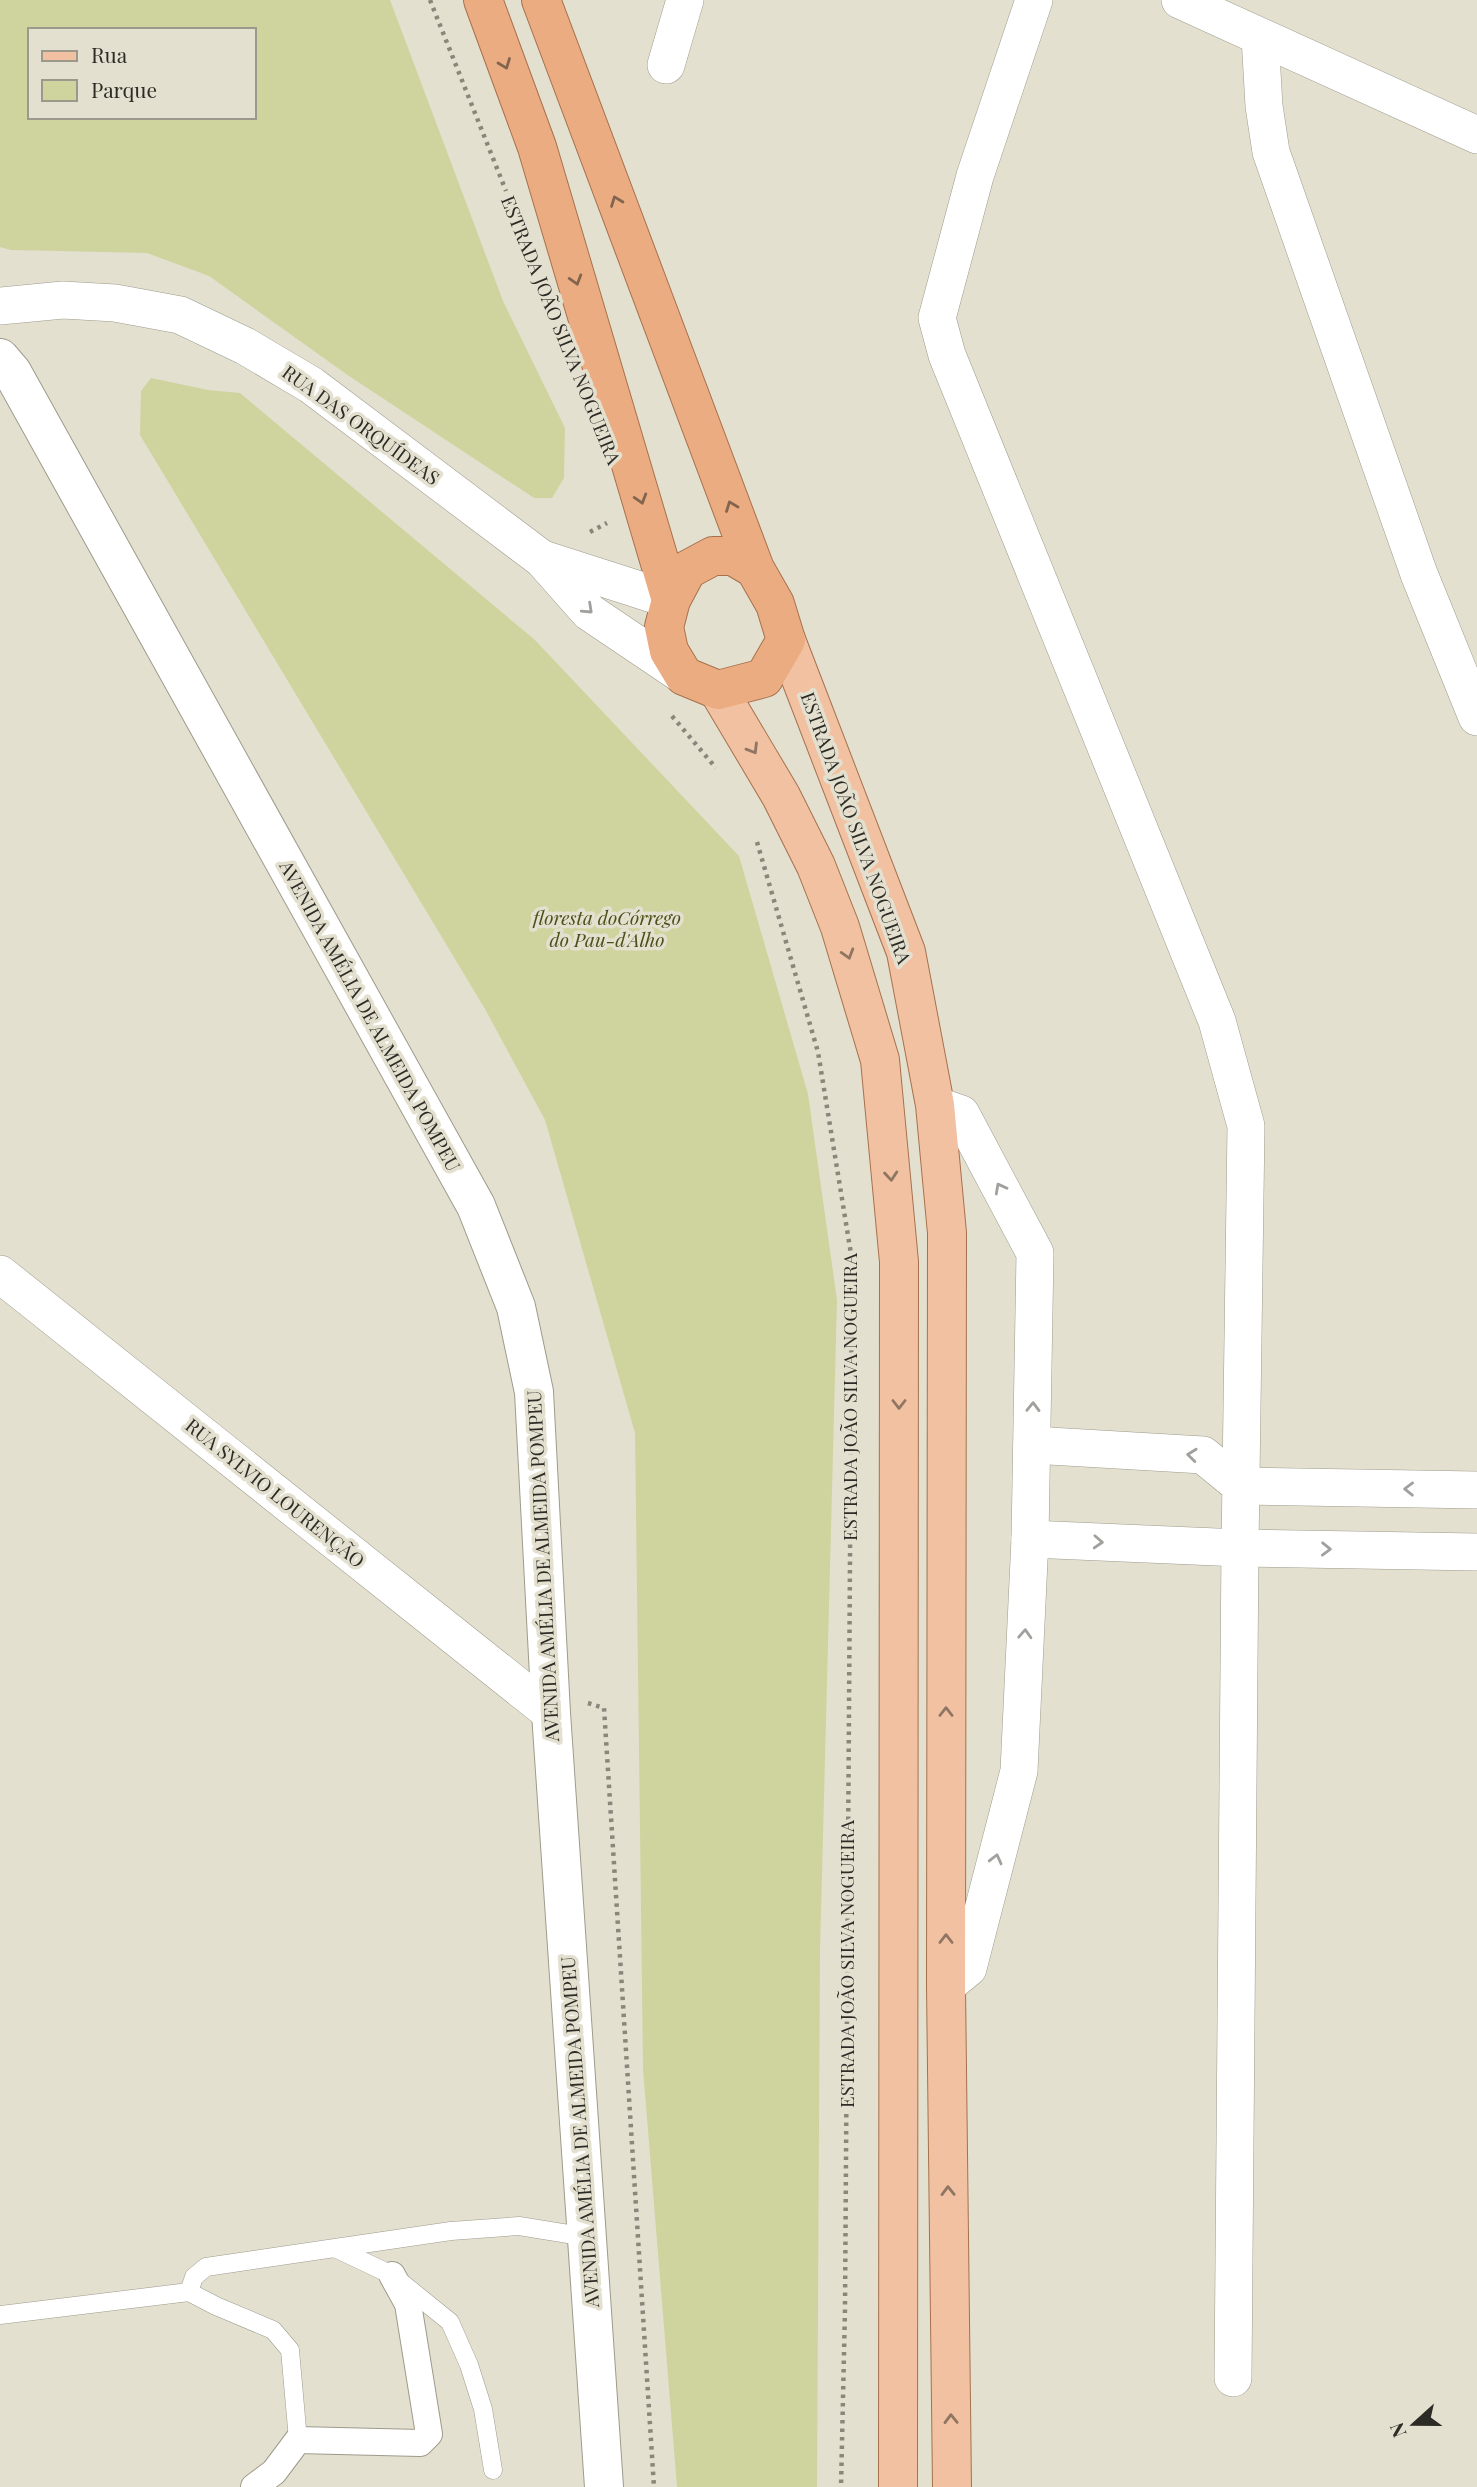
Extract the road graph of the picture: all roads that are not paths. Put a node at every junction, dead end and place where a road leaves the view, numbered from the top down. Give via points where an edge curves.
1 (483, 0) edge
2 (541, 0) edge
3 (685, 0) edge
4 (1034, 0) edge
5 (1180, 0) edge
6 (1260, 37) junction
7 (666, 65) dead end
8 (1477, 135) edge
9 (0, 306) edge
10 (0, 358) edge
11 (542, 559) junction
12 (755, 569) junction
13 (671, 600) junction
14 (786, 640) junction
15 (701, 683) junction
16 (1477, 717) edge
17 (934, 1105) junction
18 (0, 1273) edge
19 (1032, 1445) junction
20 (1241, 1486) junction
21 (1477, 1490) edge
22 (1030, 1539) junction
23 (1240, 1548) junction
24 (1477, 1552) edge
25 (551, 1703) junction
26 (946, 1986) junction
27 (587, 2237) junction
28 (337, 2249) junction
29 (392, 2276) junction
30 (189, 2292) junction
31 (0, 2315) edge
32 (1233, 2378) dead end
33 (298, 2440) junction
34 (493, 2470) dead end
35 (254, 2487) edge
36 (604, 2487) edge
37 (898, 2487) edge
38 (952, 2487) edge

1 -> 13 highway, ESTRADA JOÃO SILVA NOGUEIRA via 537,147
12 -> 2 highway
3 - 7 street
4 - 20 street via 975,176 937,318 947,355 1217,1021 1246,1126
5 - 6 street
6 - 8 street
6 - 16 street via 1271,152 1419,574
9 - 11 street, RUA DAS ORQUÍDEAS via 63,300 116,303 191,320 311,385
10 - 25 street, AVENIDA AMÉLIA DE ALMEIDA POMPEU via 12,372 476,1206 516,1307 534,1392
11 - 13 street, RUA DAS ORQUÍDEAS
11 -> 15 street, RUA DAS ORQUÍDEAS via 589,612
12 - 13 highway via 733,556 713,556 687,570
12 - 14 highway via 775,604
13 - 15 highway via 664,626 669,651
14 - 15 highway via 764,678
14 - 17 main road, ESTRADA JOÃO SILVA NOGUEIRA via 906,952
15 -> 37 main road via 781,796 816,866 840,927 880,1060 899,1262
19 -> 17 street via 1035,1253 961,1114
26 -> 17 main road, ESTRADA JOÃO SILVA NOGUEIRA via 947,1233
18 - 25 street, RUA SYLVIO LOURENÇÃO
20 -> 19 street via 1203,1455
19 - 22 street
21 -> 20 street
20 - 23 street
22 -> 23 street
26 -> 22 street via 968,1968 1018,1771
23 -> 24 street
23 - 32 street
25 - 27 street, AVENIDA AMÉLIA DE ALMEIDA POMPEU
38 -> 26 main road, ESTRADA JOÃO SILVA NOGUEIRA
27 - 28 lane via 519,2226 451,2231
27 - 36 street, AVENIDA AMÉLIA DE ALMEIDA POMPEU
28 - 29 lane
28 - 30 lane via 206,2267 194,2277
29 - 33 street via 408,2304 429,2434 420,2443
29 - 34 lane via 450,2322 483,2409
30 - 31 lane
30 - 33 lane via 273,2330 290,2350
33 - 35 street via 274,2472

